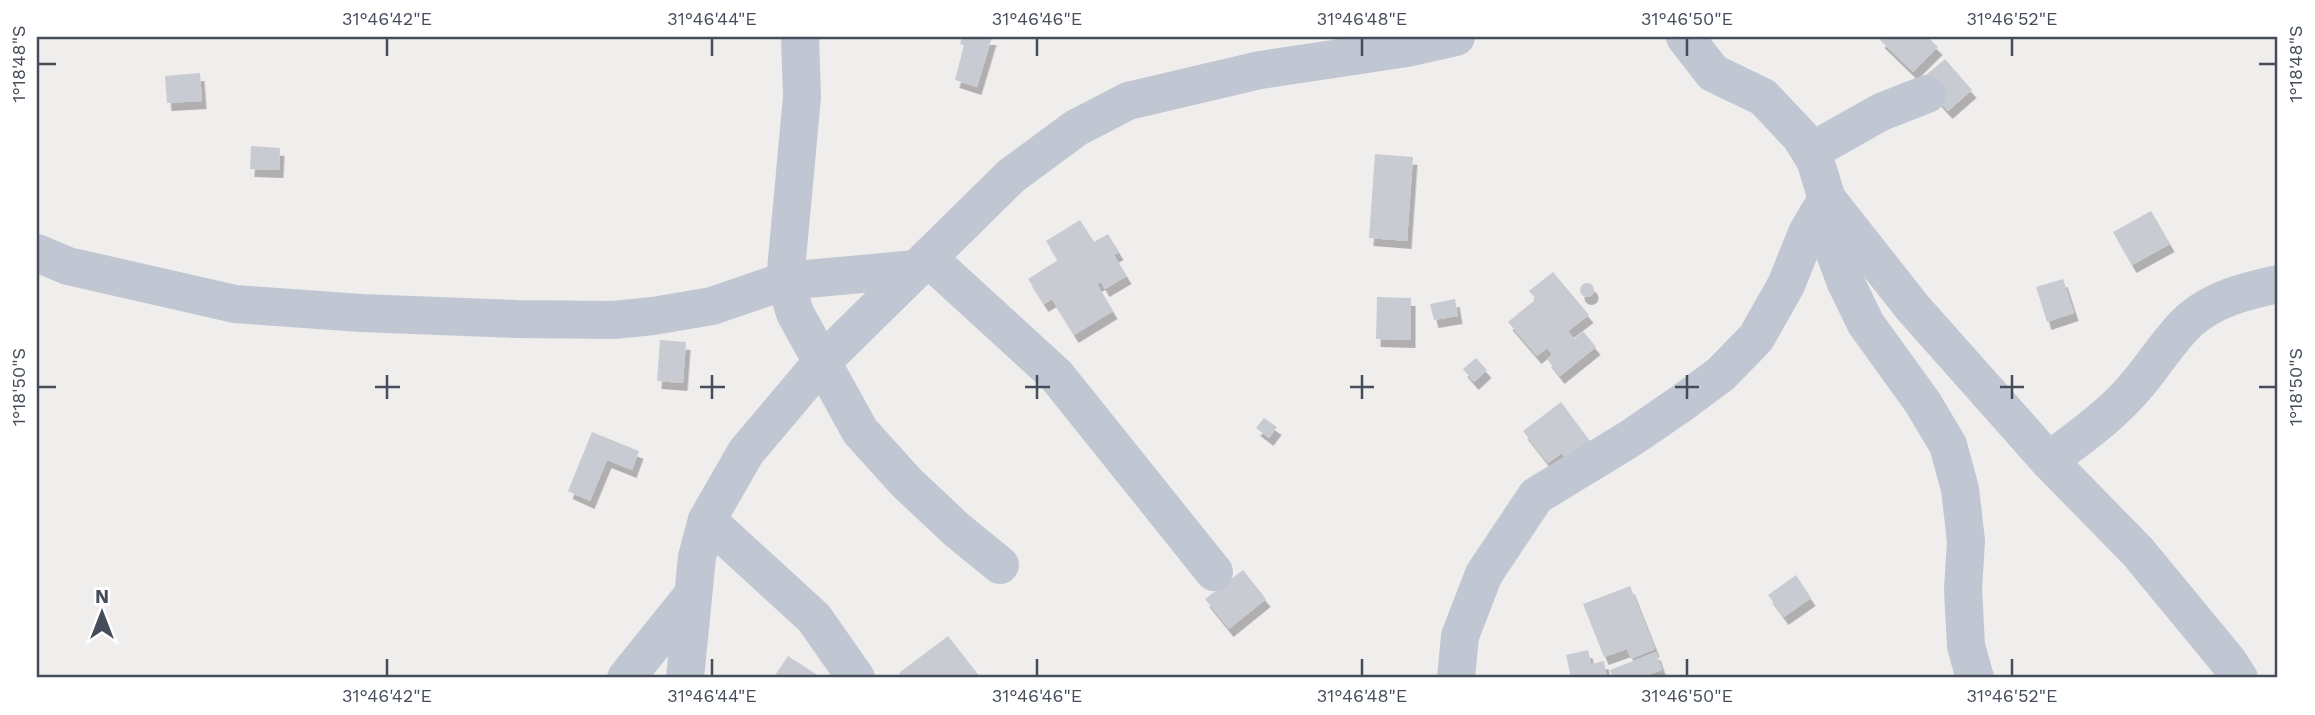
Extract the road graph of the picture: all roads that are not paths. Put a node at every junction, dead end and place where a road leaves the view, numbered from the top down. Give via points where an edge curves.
1 (800, 37) edge
2 (1456, 37) edge
3 (1685, 37) edge
4 (1927, 94) dead end
5 (1810, 152) junction
6 (1822, 208) junction
7 (37, 253) edge
8 (921, 263) junction
9 (785, 281) junction
10 (2278, 284) edge
11 (822, 362) junction
12 (2049, 461) junction
13 (707, 520) junction
14 (1000, 565) dead end
15 (1214, 572) dead end
16 (692, 596) junction
17 (626, 678) edge
18 (685, 678) edge
19 (856, 678) edge
20 (1456, 678) edge
21 (1975, 678) edge
22 (2239, 678) edge

1 - 9 street via 802,97
2 - 8 street via 1260,71 1128,101 1076,128 1011,176
3 - 5 street via 1713,73 1763,97
4 - 5 street via 1881,112
5 - 6 street via 1820,174
6 - 12 street
6 - 20 street via 1756,338 1721,374 1631,438 1536,496 1484,574 1460,636
6 - 21 street via 1846,283 1866,324 1948,445 1960,489 1966,541 1966,646
7 - 9 street via 68,266 234,304 361,313 614,320 712,306
8 - 9 street
8 - 11 street
8 - 15 street via 1056,375
9 - 11 street via 795,313
10 - 12 street via 2223,300 2189,321 2134,389
11 - 13 street via 746,452
11 - 14 street via 860,431 906,482
12 - 22 street via 2138,552
13 - 16 street
13 - 19 street via 814,618
16 - 17 street
16 - 18 street

